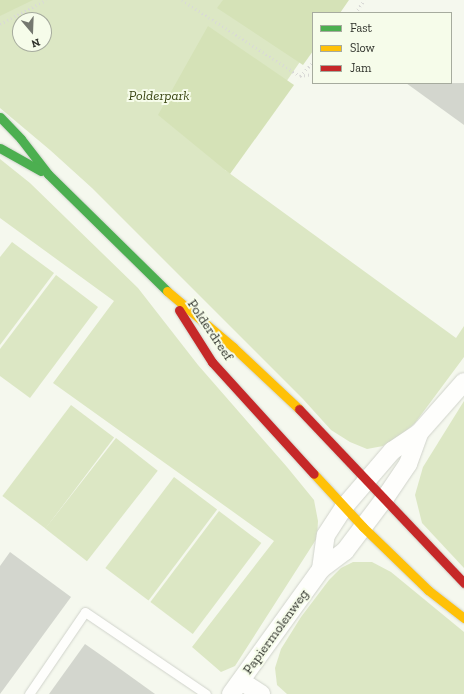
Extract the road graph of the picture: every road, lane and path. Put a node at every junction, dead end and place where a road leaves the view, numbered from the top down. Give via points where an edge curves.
1 (46, 0) edge
2 (182, 0) edge
3 (364, 0) edge
4 (356, 12) edge
5 (0, 24) edge
6 (312, 63) edge
7 (312, 74) edge
8 (300, 76) junction
9 (0, 117) edge
10 (0, 148) edge
11 (48, 174) junction
12 (172, 296) junction
13 (464, 382) edge
14 (419, 433) junction
15 (367, 480) junction
16 (385, 498) junction
17 (344, 507) junction
18 (363, 527) junction
19 (321, 569) junction
20 (464, 583) edge
21 (464, 618) edge
22 (236, 688) edge
23 (28, 694) edge
24 (206, 694) edge
25 (261, 694) edge

1 - 5 path
2 - 8 path
3 - 4 path
6 - 8 path
7 - 8 path
9 - 11 main road
10 - 11 main road
11 - 12 main road
12 - 15 main road, Polderdreef via 233,347 300,410
12 - 17 main road, Polderdreef via 212,362
13 - 14 street
14 - 15 street, Papiermolenweg via 392,451
14 - 16 street, Papiermolenweg via 408,464
15 - 16 main road, Polderdreef
15 - 17 street, Papiermolenweg
16 - 18 street, Papiermolenweg
16 - 20 main road, Polderdreef
17 - 18 main road, Polderdreef
17 - 19 street, Papiermolenweg via 326,535
18 - 19 street, Papiermolenweg via 345,551
18 - 21 main road, Polderdreef via 428,590
19 - 22 street, Papiermolenweg
22 - 25 street
23 - 24 lane via 85,612

